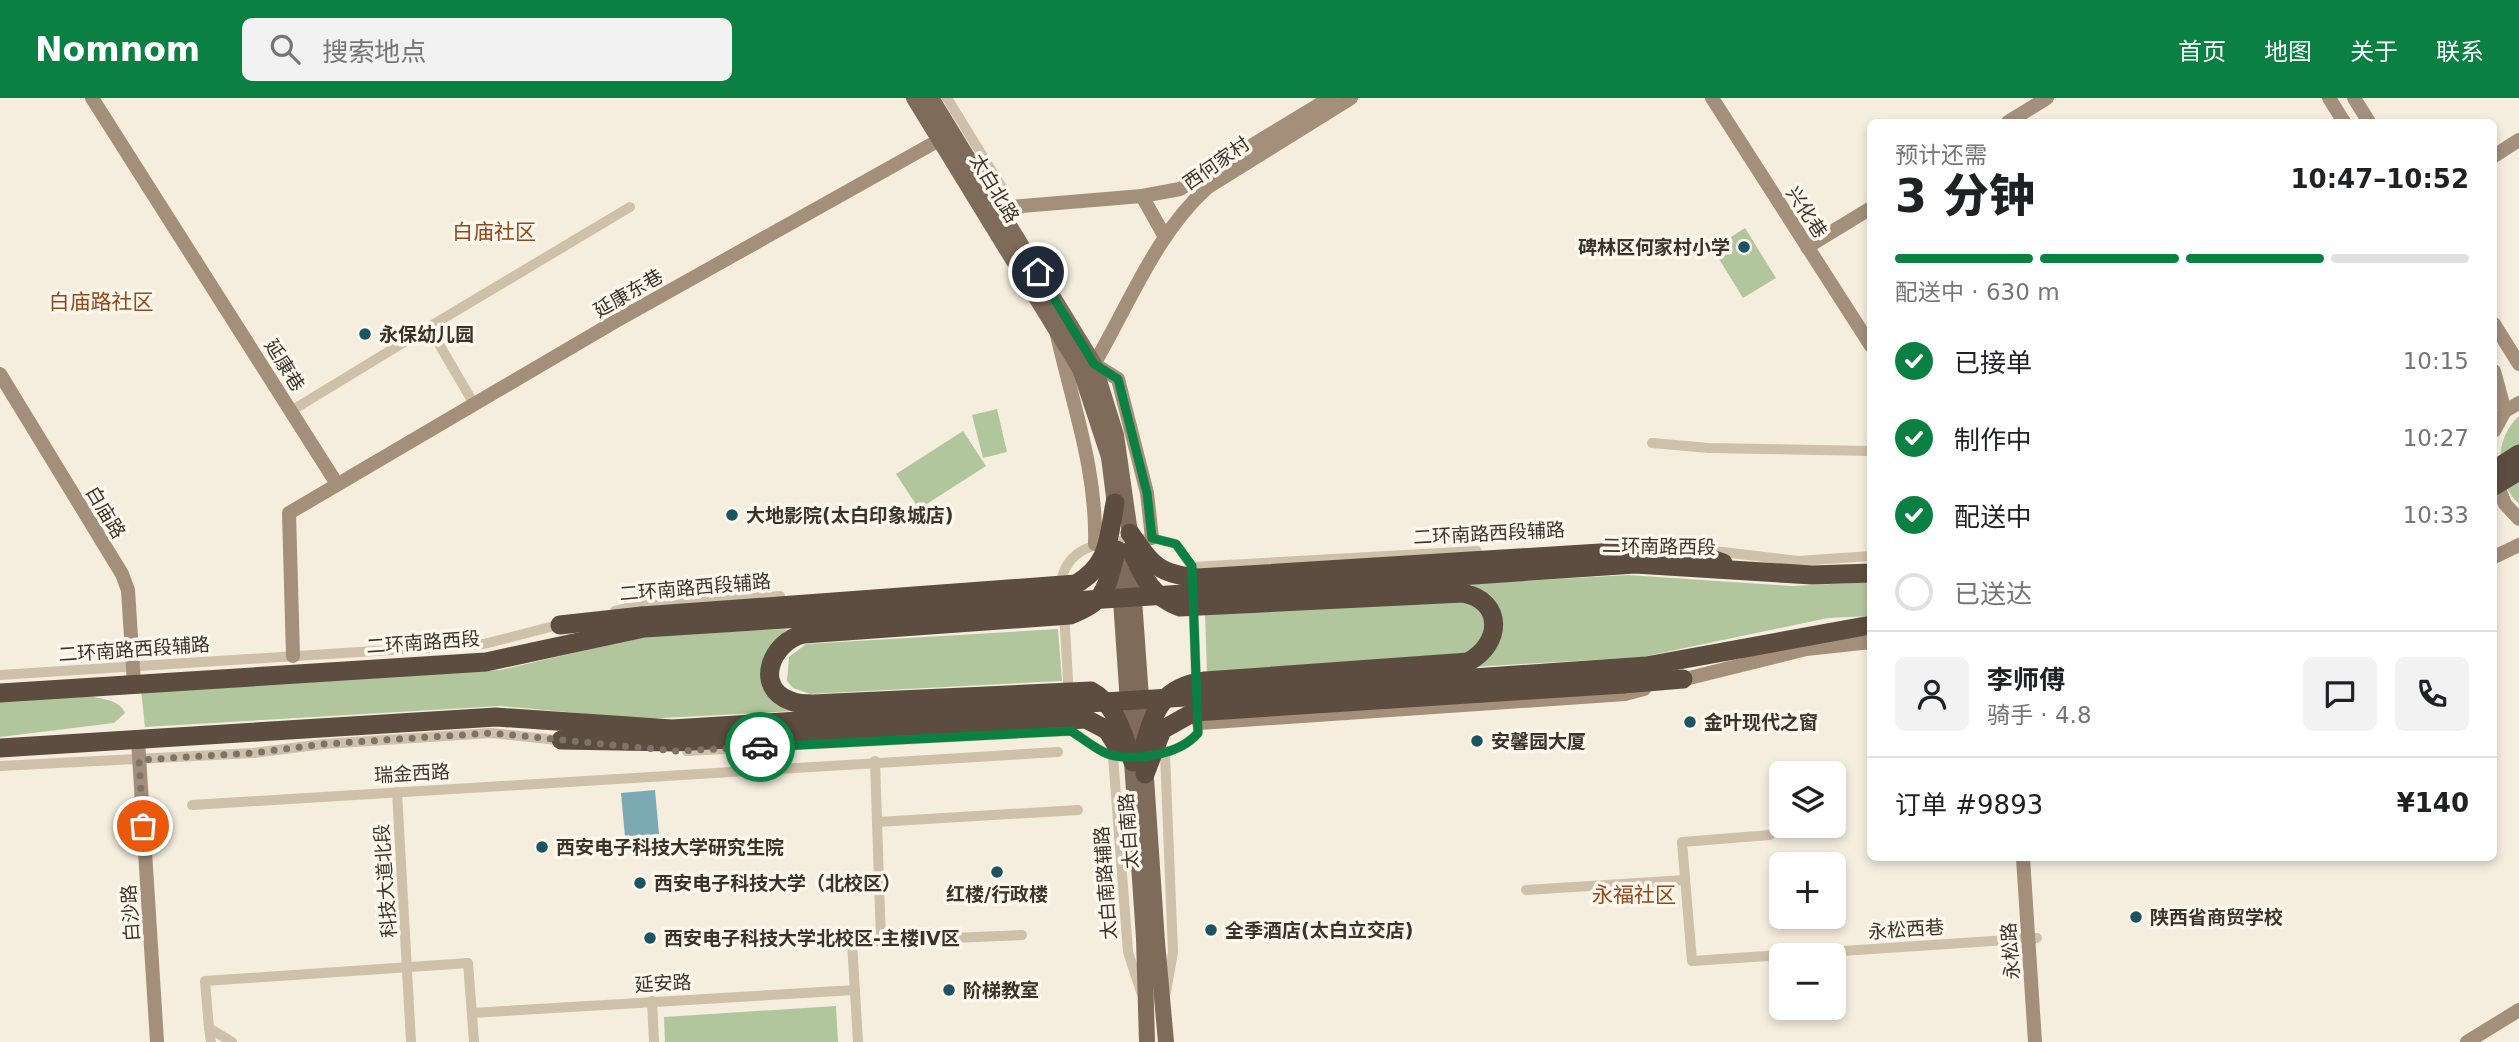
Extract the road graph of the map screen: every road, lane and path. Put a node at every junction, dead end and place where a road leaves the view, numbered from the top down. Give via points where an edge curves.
1 (93, 98) edge
2 (914, 98) edge
3 (931, 98) edge
4 (947, 98) edge
5 (1330, 98) edge
6 (1351, 98) edge
7 (1712, 98) edge
8 (2047, 98) edge
9 (2329, 98) edge
10 (2354, 98) edge
11 (2013, 119) edge
12 (2342, 119) edge
13 (2367, 119) edge
14 (941, 139) junction
15 (2519, 140) edge
16 (2497, 154) edge
17 (1142, 196) junction
18 (629, 207) dead end
19 (998, 208) junction
20 (1867, 210) edge
21 (1166, 237) junction
22 (1808, 247) junction
23 (429, 327) junction
24 (1055, 327) junction
25 (2497, 329) edge
26 (1867, 340) edge
27 (1094, 364) junction
28 (2519, 364) edge
29 (0, 374) edge
30 (2497, 382) edge
31 (2519, 403) edge
32 (474, 404) junction
33 (291, 411) junction
34 (2505, 411) junction
35 (2497, 425) edge
36 (1652, 443) dead end
37 (1867, 451) edge
38 (2519, 454) edge
39 (2497, 468) edge
40 (2519, 471) edge
41 (337, 484) junction
42 (2497, 484) edge
43 (1115, 503) junction
44 (2499, 506) edge
45 (2519, 519) edge
46 (1152, 538) junction
47 (1124, 542) junction
48 (1095, 544) junction
49 (2519, 545) edge
50 (1674, 546) junction
51 (1867, 556) edge
52 (2497, 556) edge
53 (1633, 557) junction
54 (1192, 566) junction
55 (1747, 571) junction
56 (1867, 573) edge
57 (1062, 577) junction
58 (1404, 580) junction
59 (1442, 593) junction
60 (1369, 598) junction
61 (845, 617) junction
62 (643, 622) junction
63 (560, 625) junction
64 (1867, 626) edge
65 (883, 628) junction
66 (818, 632) junction
67 (1867, 642) edge
68 (293, 656) junction
69 (1440, 666) junction
70 (1390, 669) junction
71 (0, 675) edge
72 (133, 676) junction
73 (1683, 680) junction
74 (1412, 683) junction
75 (0, 693) edge
76 (877, 701) junction
77 (829, 703) junction
78 (853, 717) junction
79 (1199, 723) junction
80 (1071, 731) junction
81 (563, 732) junction
82 (673, 736) junction
83 (138, 740) junction
84 (0, 748) edge
85 (1058, 752) dead end
86 (1165, 754) junction
87 (1113, 756) junction
88 (139, 760) junction
89 (875, 761) junction
90 (1139, 764) junction
91 (0, 766) edge
92 (397, 792) junction
93 (192, 805) dead end
94 (1078, 810) dead end
95 (877, 822) junction
96 (1769, 835) edge
97 (2023, 861) edge
98 (2032, 861) edge
99 (1685, 880) junction
100 (1526, 890) dead end
101 (1022, 935) dead end
102 (2032, 939) junction
103 (1150, 940) junction
104 (881, 941) junction
105 (408, 967) junction
106 (855, 990) junction
107 (652, 1001) junction
108 (1145, 1005) junction
109 (1163, 1005) junction
110 (2519, 1010) edge
111 (472, 1013) junction
112 (209, 1028) junction
113 (157, 1042) edge
114 (211, 1042) edge
115 (232, 1042) edge
116 (411, 1042) edge
117 (474, 1042) edge
118 (654, 1042) edge
119 (858, 1042) edge
120 (1147, 1042) edge
121 (1166, 1042) edge
122 (2035, 1042) edge
123 (2044, 1042) edge
124 (2467, 1042) edge

1 - 33 street, 延康巷
2 - 14 main road, 太白北路
3 - 19 main road, 太白北路
4 - 19 street via 1003,190
5 - 17 street, 西何家村 via 1180,189
6 - 21 street, 西何家村 via 1208,187 1189,204
7 - 22 street, 兴化巷
8 - 11 street
9 - 12 street
10 - 13 street
14 - 24 main road, 太白北路
14 - 32 street, 延康东巷
15 - 16 street
17 - 19 street, 西何家村
17 - 21 street
18 - 23 street
19 - 27 main road, 太白北路
20 - 22 street
21 - 27 street, 西何家村
22 - 26 street, 兴化巷
23 - 32 street
23 - 33 street
24 - 43 main road, 太白北路 via 1080,369 1096,411
24 - 48 street via 1090,461
25 - 28 street
27 - 46 street via 1118,379 1147,493
27 - 47 main road, 太白北路 via 1116,435
29 - 72 street, 白庙路 via 122,574 128,590
30 - 34 street
31 - 34 street
32 - 41 street, 延康东巷
33 - 41 street, 延康巷
34 - 35 street
36 - 37 street
38 - 39 highway
40 - 42 highway, bridge
41 - 68 street via 289,513
43 - 47 main road, 太白北路
43 - 62 highway, bridge via 1100,565 1076,584
44 - 45 street
46 - 48 street
46 - 54 street via 1176,544
47 - 53 highway, bridge via 1167,574 1198,578
47 - 60 highway, bridge via 1155,594 1180,607
47 - 65 highway, bridge via 1104,594 1070,615
47 - 90 main road, 太白南路, bridge
48 - 57 street via 1081,549 1066,564
49 - 52 street
50 - 51 street, 二环南路西段辅路 via 1798,561
50 - 54 street, 二环南路西段辅路 via 1641,542
50 - 55 highway
53 - 55 highway
53 - 58 highway, 二环南路西段
54 - 79 street
55 - 56 highway
57 - 63 street, 二环南路西段辅路 via 637,606
57 - 80 street
58 - 59 highway
58 - 60 highway
58 - 61 highway, 二环南路西段, bridge
59 - 60 highway, bridge
59 - 69 highway, bridge via 1476,595 1490,610 1494,623 1492,639 1480,656
61 - 62 highway
61 - 65 highway
61 - 66 highway
62 - 63 highway
62 - 72 highway, 二环南路西段 via 486,662
63 - 68 street, 二环南路西段辅路 via 484,644
64 - 74 highway via 1646,666
65 - 66 highway, bridge
66 - 77 highway, bridge via 791,636 774,653 769,672 772,684 789,701
67 - 73 street via 1806,649
68 - 72 street, 二环南路西段辅路
69 - 70 highway, bridge
69 - 74 highway
70 - 74 highway
70 - 90 highway, bridge via 1182,685 1162,702
71 - 72 street, 二环南路西段辅路
72 - 75 highway, 二环南路西段
73 - 79 street via 1625,694
73 - 90 highway, bridge via 1194,712 1163,730
74 - 78 highway, bridge
76 - 77 highway, bridge
76 - 78 highway
76 - 90 highway, bridge via 1091,691 1112,709
77 - 78 highway
78 - 82 highway
79 - 86 street via 1191,741
80 - 81 street via 675,751
80 - 87 street
81 - 82 highway
81 - 83 highway via 496,717
81 - 88 street via 324,744
82 - 90 highway, bridge via 1086,719 1107,730
83 - 84 highway
83 - 88 street, 白沙路
85 - 89 street, 瑞金西路
86 - 87 street
86 - 109 street via 1172,952
87 - 108 street, 太白南路辅路 via 1128,952
88 - 91 street
88 - 113 street, 白沙路
89 - 92 street, 瑞金西路
89 - 95 street
90 - 103 main road, 太白南路, bridge
92 - 93 street, 瑞金西路
92 - 105 street, 科技大道北段
94 - 95 street
95 - 104 street
96 - 99 street, 永松西巷 via 1682,842
97 - 102 street, 永松路
98 - 102 street, 永松路
99 - 100 street
99 - 102 street, 永松西巷 via 1692,961
101 - 104 street
102 - 122 street, 永松路
102 - 123 street, 永松路
103 - 108 main road, 太白南路
103 - 109 main road, 太白南路
104 - 106 street via 852,942
105 - 111 street via 468,963
105 - 112 street via 205,981
105 - 116 street, 科技大道北段
106 - 107 street, 延安路
106 - 119 street
107 - 111 street, 延安路
107 - 118 street
108 - 120 main road, 太白南路
109 - 121 main road, 太白南路
110 - 124 street
111 - 117 street
112 - 114 street
112 - 115 street

